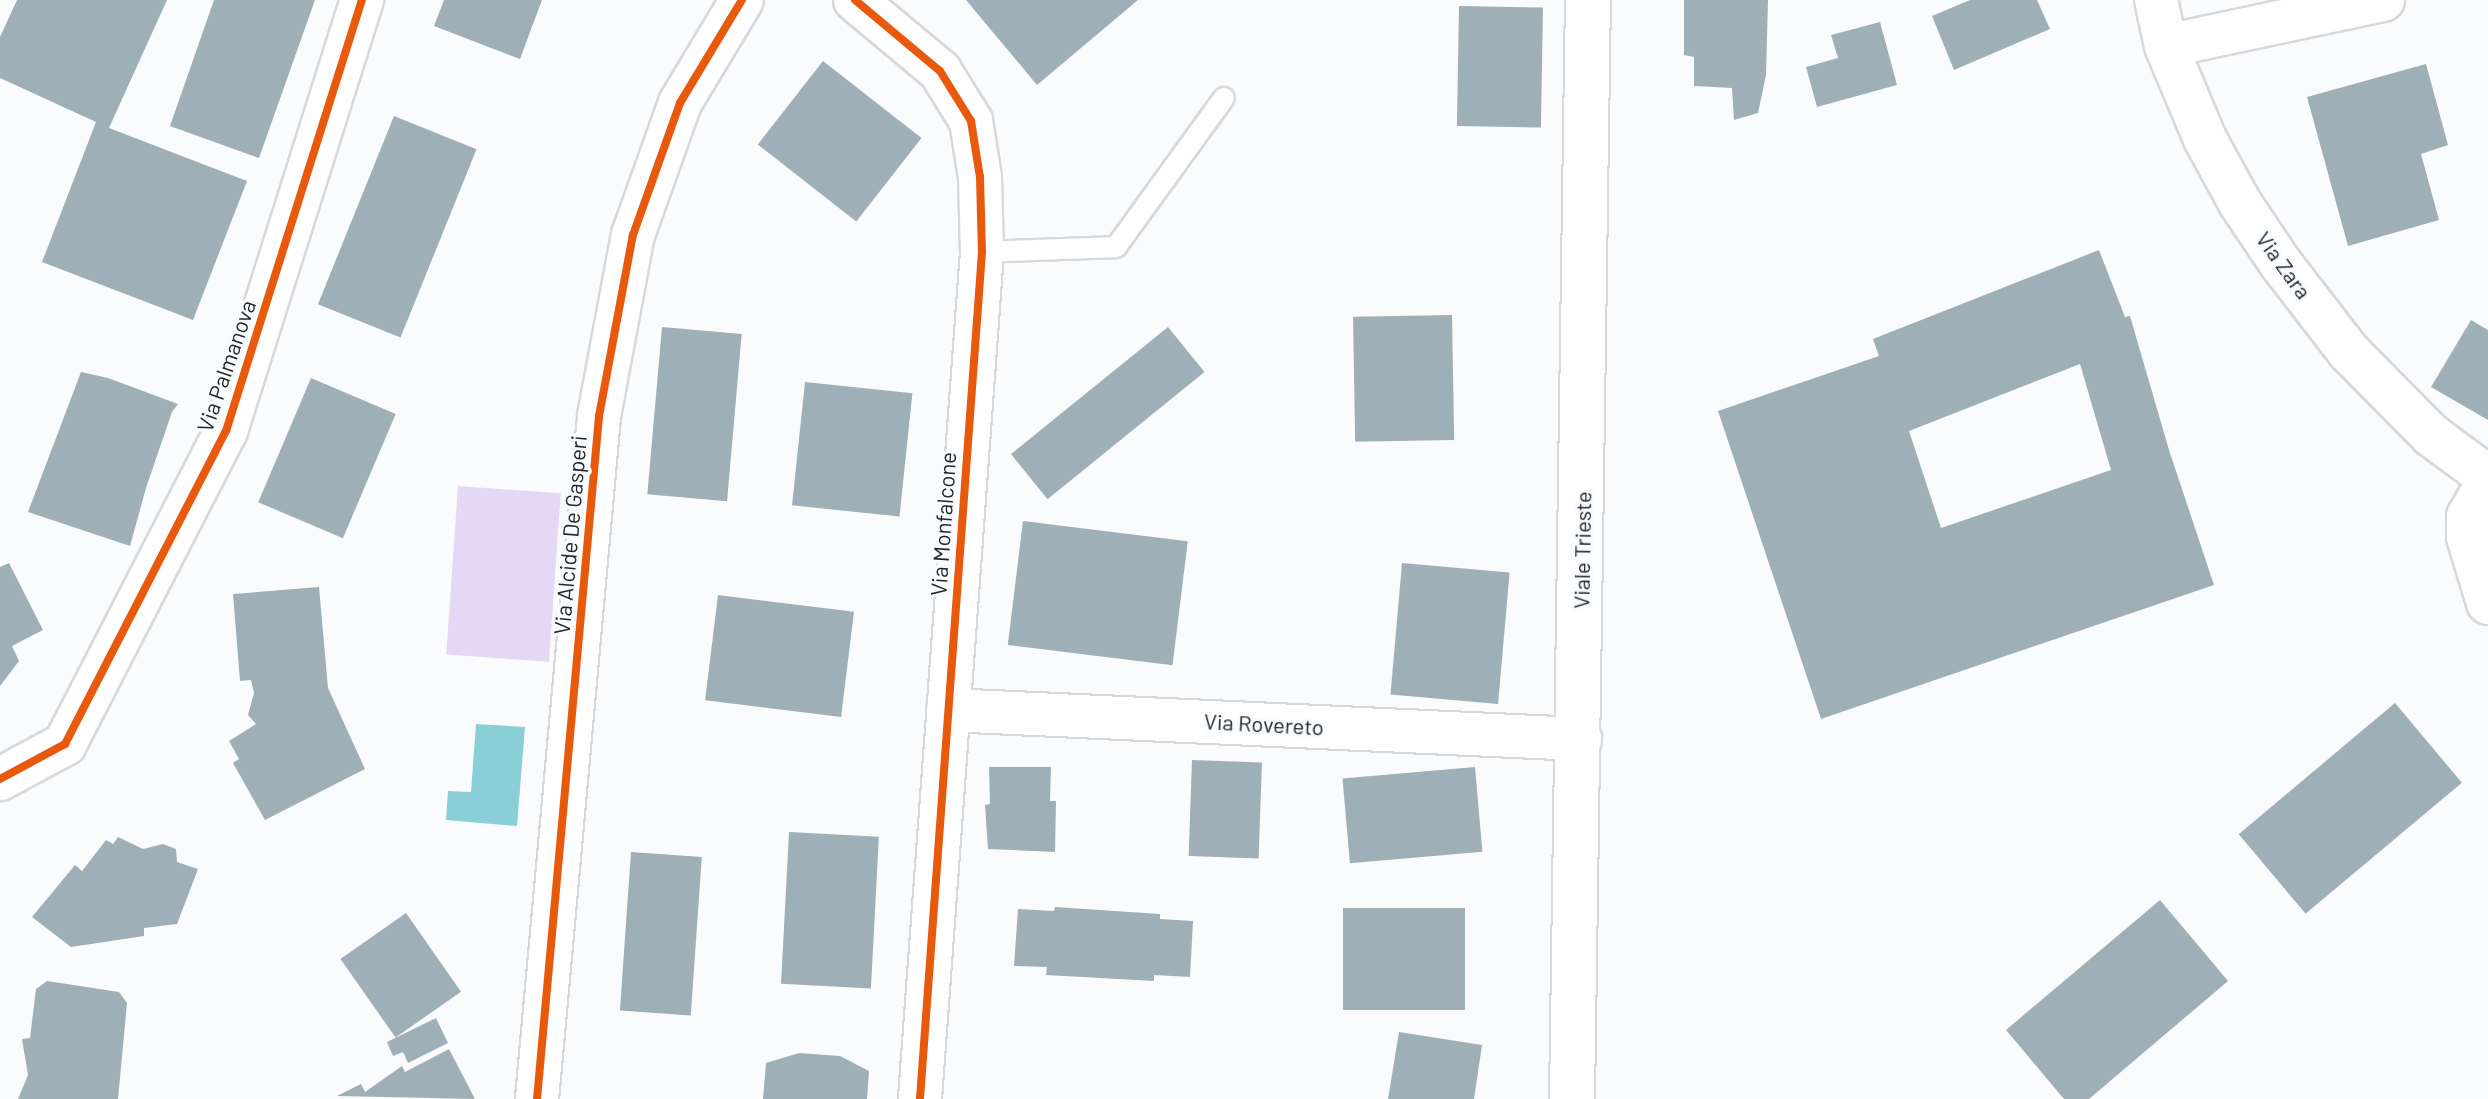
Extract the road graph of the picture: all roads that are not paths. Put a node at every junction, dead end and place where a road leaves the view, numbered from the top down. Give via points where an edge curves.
1 (362, 0) edge
2 (742, 0) edge
3 (855, 0) edge
4 (1588, 0) edge
5 (2156, 0) edge
6 (2383, 0) edge
7 (2166, 46) junction
8 (1224, 98) dead end
9 (982, 252) junction
10 (2488, 480) edge
11 (2488, 603) edge
12 (948, 710) junction
13 (1580, 739) junction
14 (0, 779) edge
15 (537, 1099) edge
16 (920, 1099) edge
17 (1572, 1099) edge

1 - 14 street, Via Palmanova via 226,431 65,744
2 - 15 street, Via Alcide De Gasperi via 680,103 633,235 607,371 597,432
3 - 9 street, Via Monfalcone via 940,71 971,121 980,177
4 - 13 main road, Viale Trieste
5 - 7 street, Via Zara
6 - 7 street
7 - 10 street, Via Zara via 2205,139 2281,264 2349,352 2431,435
8 - 9 lane via 1116,247
9 - 12 street, Via Monfalcone
10 - 11 street via 2468,516 2468,537
12 - 13 street, Via Rovereto
12 - 16 street, Via Monfalcone
13 - 17 main road, Viale Trieste

